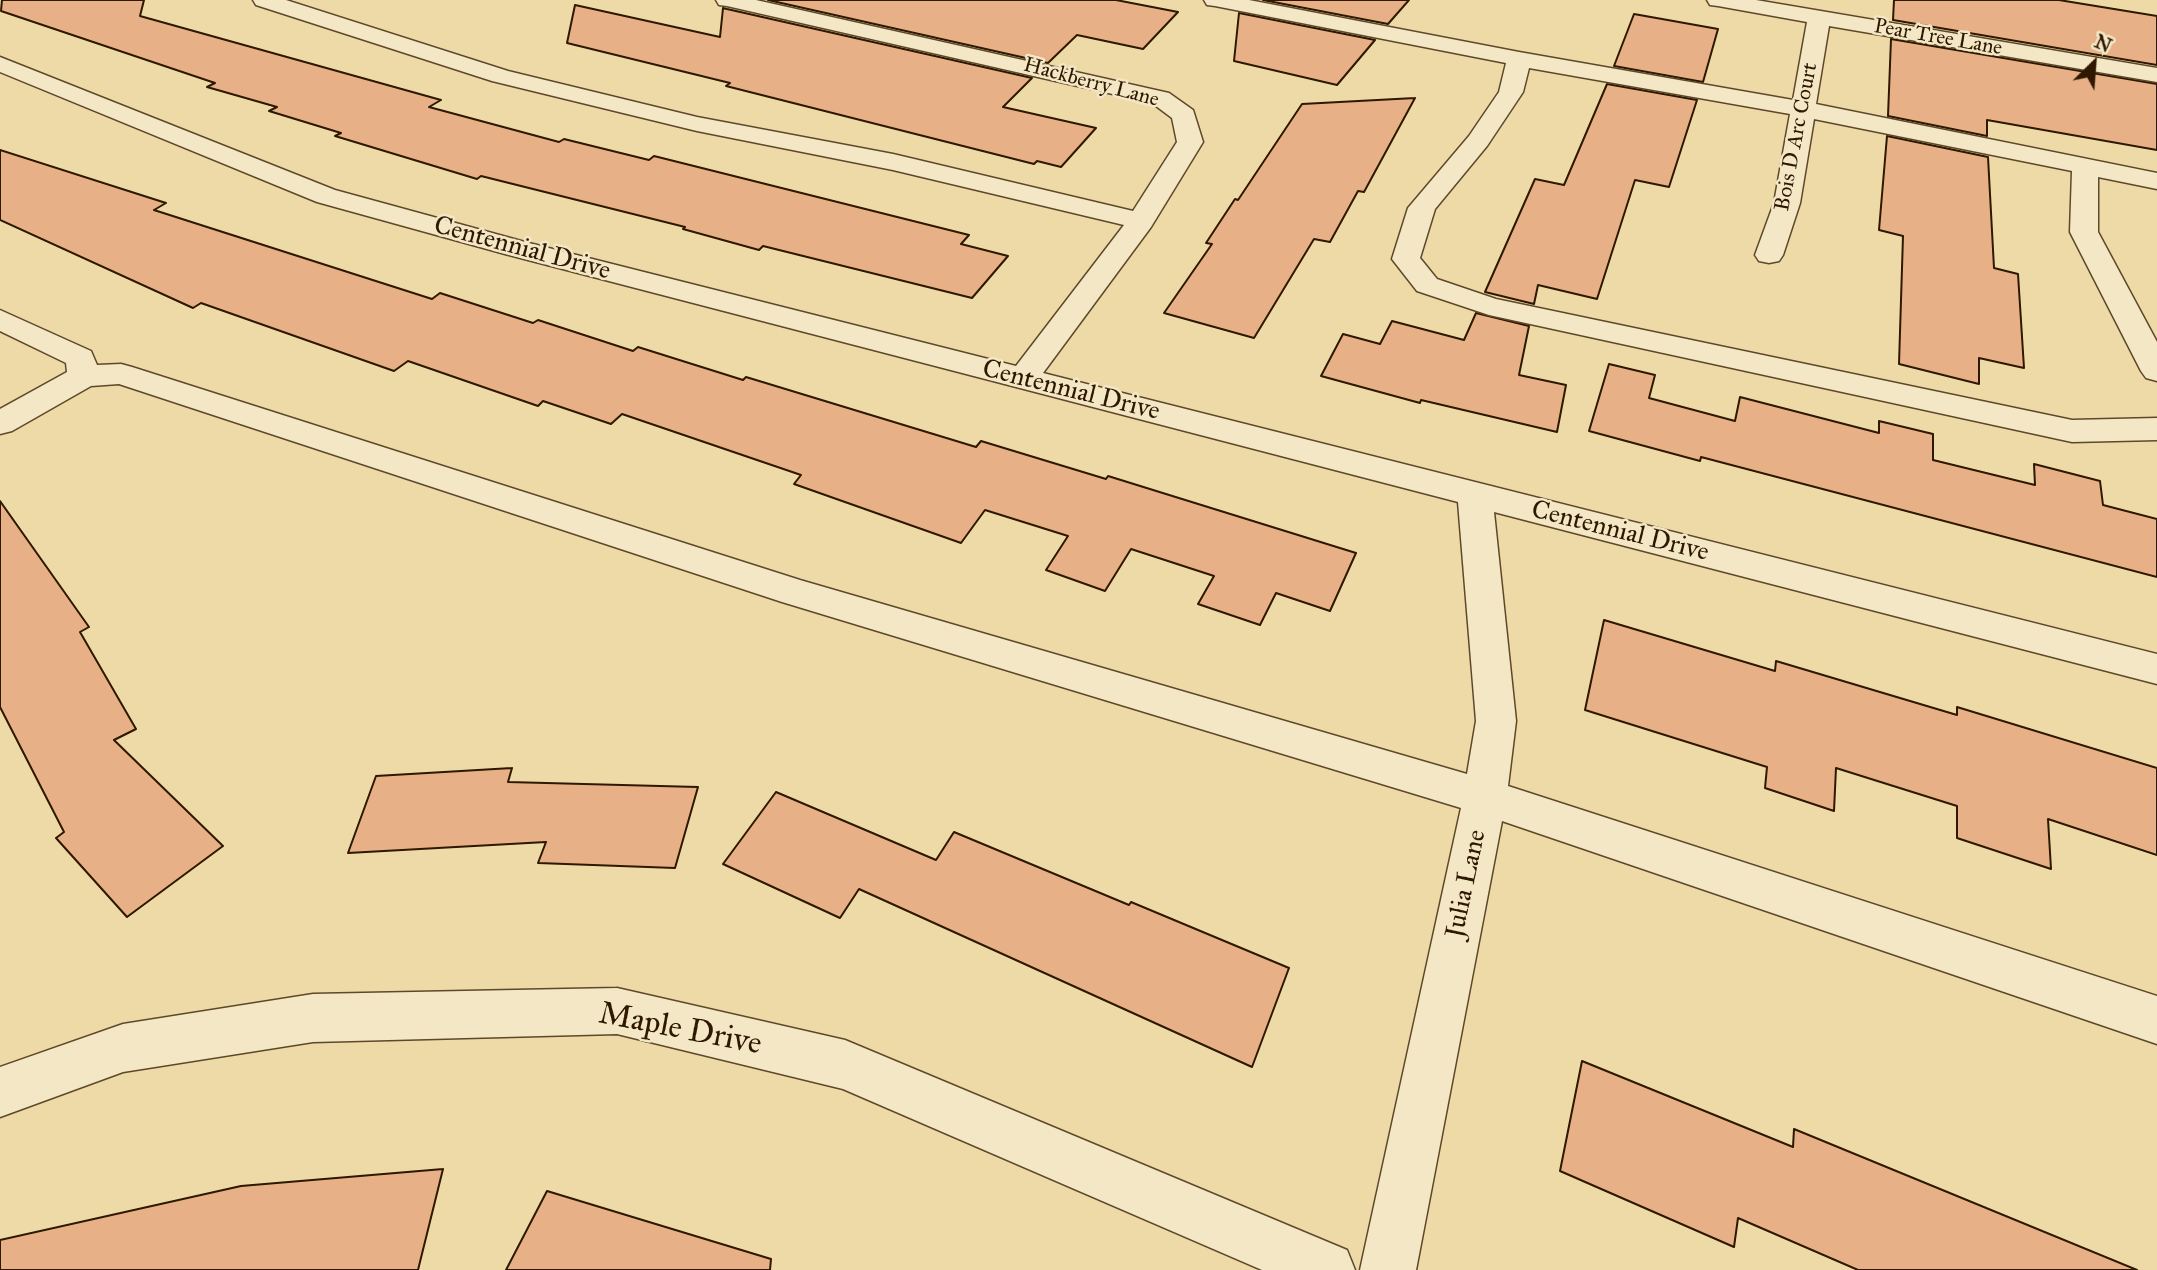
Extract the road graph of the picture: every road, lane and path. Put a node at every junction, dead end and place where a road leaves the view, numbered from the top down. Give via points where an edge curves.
1 (264, 0) edge
2 (727, 0) edge
3 (1215, 0) edge
4 (1718, 0) edge
5 (1819, 17) junction
6 (1520, 59) junction
7 (0, 64) edge
8 (2157, 75) edge
9 (1803, 109) junction
10 (2085, 167) junction
11 (2157, 181) edge
12 (1141, 221) junction
13 (1769, 255) dead end
14 (0, 319) edge
15 (2157, 371) edge
16 (84, 376) junction
17 (1023, 378) junction
18 (0, 423) edge
19 (2157, 429) edge
20 (1475, 495) junction
21 (2157, 669) edge
22 (1485, 797) junction
23 (2157, 1020) edge
24 (0, 1092) edge
25 (1327, 1270) edge
26 (1388, 1270) edge

1 - 12 street via 500,76
2 - 12 street, Hackberry Lane via 1160,97 1184,115 1189,142
3 - 6 street
4 - 5 street, Pear Tree Lane
5 - 8 street, Pear Tree Lane
5 - 9 street, Bois D Arc Court
6 - 9 street
6 - 19 street via 1511,92 1478,141 1422,208 1406,259 1427,285 1489,306 2072,430
7 - 17 street, Centennial Drive via 326,196
9 - 10 street
9 - 13 street, Bois D Arc Court via 1787,203
10 - 11 street
10 - 15 street via 2084,232
12 - 17 street, Hackberry Lane
14 - 16 street via 80,358
16 - 18 street
16 - 22 street via 121,374 795,592
17 - 20 street, Centennial Drive
20 - 21 street, Centennial Drive
20 - 22 street, Julia Lane via 1496,721
22 - 23 street
22 - 26 street, Julia Lane
24 - 25 street, Maple Drive via 123,1048 313,1018 617,1011 845,1065

